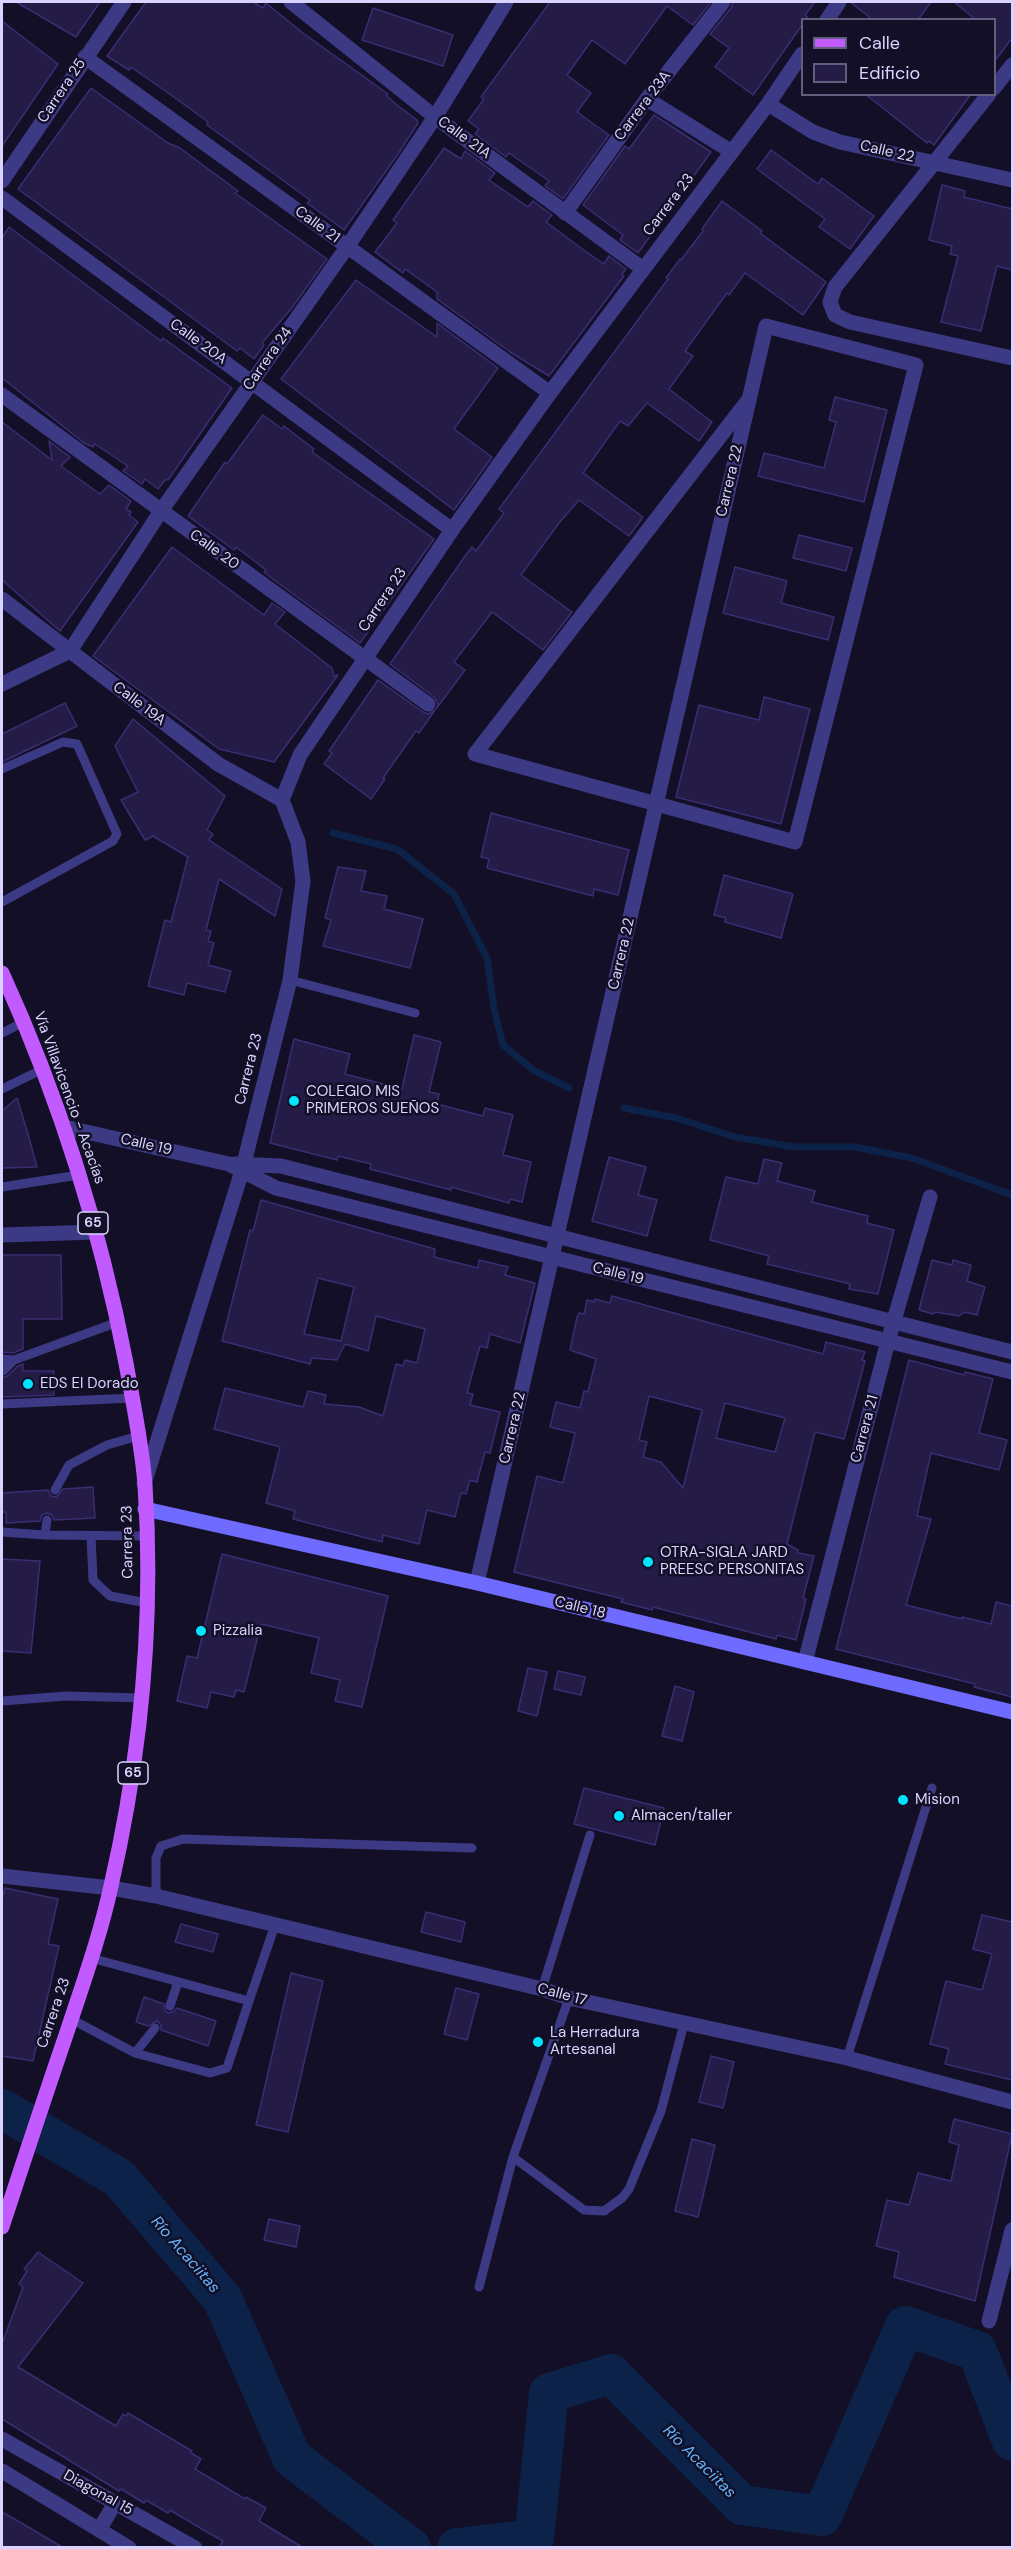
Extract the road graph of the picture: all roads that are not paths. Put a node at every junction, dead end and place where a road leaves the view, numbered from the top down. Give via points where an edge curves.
1 (124, 2) edge
2 (291, 2) edge
3 (506, 2) edge
4 (723, 2) edge
5 (839, 2) edge
6 (828, 18) edge
7 (801, 55) edge
8 (85, 57) junction
9 (1012, 65) edge
10 (996, 85) edge
11 (987, 96) edge
12 (649, 97) junction
13 (768, 104) junction
14 (435, 117) junction
15 (732, 152) junction
16 (934, 163) junction
17 (1012, 180) edge
18 (2, 181) edge
19 (2, 198) edge
20 (566, 213) junction
21 (347, 247) junction
22 (643, 269) junction
23 (1012, 358) edge
24 (252, 381) junction
25 (550, 393) junction
26 (2, 395) edge
27 (749, 399) junction
28 (161, 511) junction
29 (452, 530) junction
30 (2, 599) edge
31 (70, 651) junction
32 (365, 659) junction
33 (2, 684) edge
34 (428, 704) dead end
35 (2, 769) edge
36 (282, 800) junction
37 (656, 804) junction
38 (2, 902) edge
39 (2, 973) edge
40 (290, 980) junction
41 (415, 1013) dead end
42 (24, 1022) junction
43 (2, 1033) edge
44 (43, 1069) junction
45 (2, 1089) edge
46 (64, 1127) junction
47 (238, 1166) junction
48 (80, 1175) junction
49 (2, 1187) edge
50 (930, 1197) dead end
51 (96, 1232) junction
52 (2, 1235) edge
53 (557, 1236) junction
54 (552, 1258) junction
55 (118, 1322) junction
56 (893, 1322) junction
57 (888, 1341) junction
58 (1012, 1352) edge
59 (2, 1359) edge
60 (14, 1360) junction
61 (3, 1371) dead end
62 (1012, 1372) edge
63 (132, 1398) junction
64 (2, 1404) edge
65 (138, 1436) junction
66 (144, 1484) junction
67 (55, 1490) dead end
68 (145, 1509) junction
69 (47, 1521) dead end
70 (2, 1532) edge
71 (45, 1535) junction
72 (92, 1536) junction
73 (147, 1536) junction
74 (477, 1583) junction
75 (147, 1603) junction
76 (805, 1662) junction
77 (142, 1698) junction
78 (2, 1701) edge
79 (1012, 1712) edge
80 (932, 1788) dead end
81 (590, 1835) dead end
82 (472, 1848) dead end
83 (2, 1876) edge
84 (111, 1888) junction
85 (156, 1896) junction
86 (274, 1925) junction
87 (92, 1958) junction
88 (178, 1982) junction
89 (542, 1989) junction
90 (569, 1998) junction
91 (249, 2001) junction
92 (170, 2006) dead end
93 (70, 2024) junction
94 (684, 2024) junction
95 (155, 2028) dead end
96 (135, 2053) junction
97 (847, 2058) junction
98 (1012, 2102) edge
99 (513, 2157) junction
100 (2, 2226) edge
101 (1012, 2230) edge
102 (479, 2287) dead end
103 (990, 2321) dead end
104 (2, 2439) edge
105 (2, 2471) edge
106 (115, 2503) junction
107 (99, 2530) junction
108 (129, 2547) edge
109 (195, 2547) edge

1 - 8 street, Carrera 25
2 - 14 street, Calle 21A
3 - 14 street, Carrera 24
4 - 12 street, Carrera 23A
5 - 6 street
7 - 13 street, Carrera 23
8 - 18 street, Carrera 25
8 - 21 street, Calle 21
9 - 10 street
11 - 16 street
12 - 15 street
12 - 20 street, Carrera 23A
13 - 15 street, Carrera 23
13 - 16 street, Calle 22 via 813,132 840,142
14 - 20 street, Calle 21A
14 - 21 street, Carrera 24
15 - 22 street, Carrera 23
16 - 17 street, Calle 22
16 - 23 street via 835,287 831,302 835,315 850,322
19 - 24 street, Calle 20A
20 - 22 street, Calle 21A
21 - 24 street, Carrera 24
21 - 25 street, Calle 21
22 - 25 street, Carrera 23
24 - 28 street, Carrera 24
24 - 29 street, Calle 20A
25 - 29 street, Carrera 23
26 - 28 street, Calle 20
27 - 37 street, Carrera 22
27 - 37 street via 474,754
27 - 37 street, Carrera 22 via 766,326 916,365 795,842
28 - 31 street, Carrera 24
28 - 32 street, Calle 20
29 - 32 street, Carrera 23
30 - 31 street, Calle 19A
31 - 33 street
31 - 36 street, Calle 19A via 218,764
32 - 34 street, Calle 20
32 - 36 street, Carrera 23 via 300,755
35 - 38 lane via 63,742 77,744 117,834 113,841
36 - 40 street, Carrera 23 via 298,842 303,881
37 - 53 street, Carrera 22
39 - 42 main road, Vía Villavicencio - Acacías / 65
40 - 41 lane
40 - 47 street, Carrera 23
42 - 43 lane
42 - 44 main road, Vía Villavicencio - Acacías / 65
44 - 45 lane
44 - 46 main road, Vía Villavicencio - Acacías / 65
46 - 47 street, Calle 19
46 - 48 main road, Vía Villavicencio - Acacías / 65
47 - 53 street, Calle 19 via 281,1166
47 - 54 street, Calle 19 via 276,1188
47 - 66 street, Carrera 23
48 - 49 lane
48 - 51 main road, Vía Villavicencio - Acacías / 65
50 - 56 street, Carrera 21
51 - 52 street
51 - 55 main road, Vía Villavicencio - Acacías / 65
53 - 54 street, Carrera 22
53 - 56 street, Calle 19
54 - 57 street, Calle 19
54 - 74 street, Carrera 22
55 - 60 lane
55 - 63 main road, Vía Villavicencio - Acacías / 65
56 - 57 street, Carrera 21
56 - 58 street, Calle 19
57 - 62 street, Calle 19
57 - 76 street, Carrera 21
59 - 60 lane
60 - 61 lane
63 - 64 lane
63 - 65 main road, Vía Villavicencio - Acacías / 65
65 - 66 main road, Vía Villavicencio - Acacías / 65
65 - 67 lane via 107,1445 69,1465
66 - 68 main road, Carrera 23 / 65
68 - 73 main road, Carrera 23 / 65
68 - 74 street, Calle 18
69 - 71 lane
70 - 71 lane
71 - 72 lane
72 - 73 lane
72 - 75 lane via 93,1580 110,1596
73 - 75 main road, Carrera 23 / 65
74 - 76 street, Calle 18
75 - 77 main road, Carrera 23 / 65
76 - 79 street, Calle 18
77 - 78 lane via 66,1696
77 - 84 main road, Carrera 23 / 65 via 130,1793
80 - 97 lane
81 - 89 lane
82 - 85 lane via 183,1839 161,1846 156,1858
83 - 84 street, Calle 17
84 - 85 street, Calle 17
84 - 87 main road, Carrera 23 / 65
85 - 86 street, Calle 17
86 - 89 street, Calle 17
86 - 91 lane
87 - 88 lane
87 - 93 main road, Carrera 23 / 65
88 - 91 lane
88 - 92 lane
89 - 90 street, Calle 17
90 - 94 street, Calle 17
90 - 99 lane
91 - 96 lane via 227,2068 210,2073
93 - 96 lane
93 - 100 main road, Carrera 23 / 65
94 - 97 street, Calle 17
94 - 99 lane via 661,2111 622,2198 604,2211 584,2210
95 - 96 lane
97 - 98 street, Calle 17
99 - 102 lane
101 - 103 street
104 - 106 street, Diagonal 15
105 - 107 street, Diagonal 15
106 - 107 street
106 - 109 street, Diagonal 15
107 - 108 street, Diagonal 15

